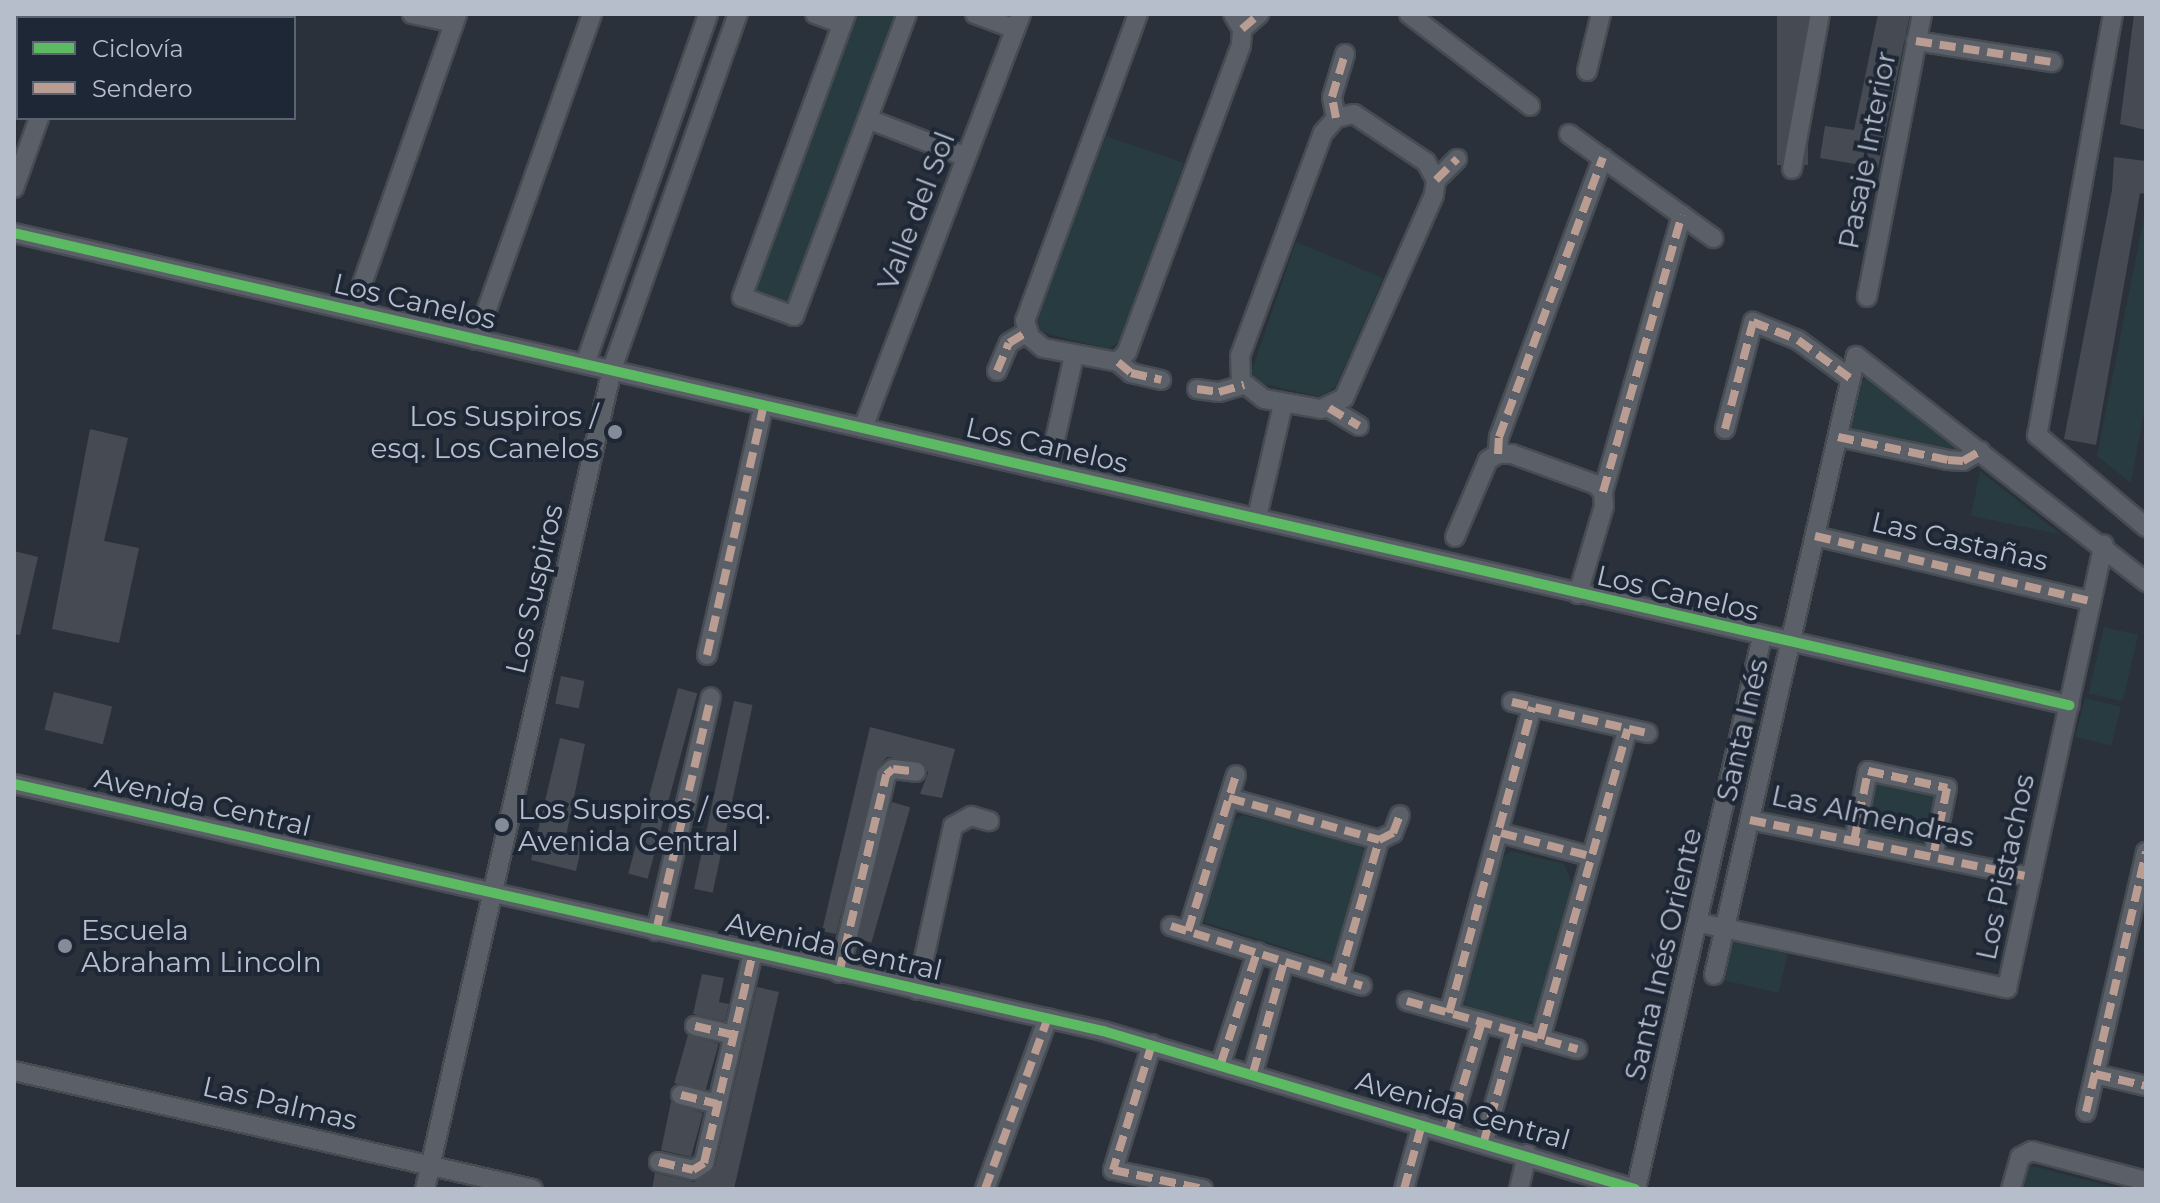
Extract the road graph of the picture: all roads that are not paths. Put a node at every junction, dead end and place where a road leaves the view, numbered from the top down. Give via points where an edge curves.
1 (412, 14) edge
2 (592, 14) edge
3 (708, 14) edge
4 (738, 14) edge
5 (815, 14) edge
6 (907, 14) edge
7 (975, 14) edge
8 (1138, 14) edge
9 (1259, 14) edge
10 (1409, 14) edge
11 (1601, 14) edge
12 (1820, 14) edge
13 (1922, 14) edge
14 (2113, 14) edge
15 (455, 18) edge
16 (844, 19) edge
17 (1018, 21) edge
18 (1237, 22) edge
19 (1916, 41) junction
20 (1345, 54) dead end
21 (2052, 62) dead end
22 (1587, 71) dead end
23 (1530, 106) dead end
24 (1336, 118) junction
25 (868, 119) junction
26 (38, 120) edge
27 (1569, 134) dead end
28 (966, 157) junction
29 (1603, 158) junction
30 (1457, 159) dead end
31 (1792, 169) dead end
32 (1436, 180) junction
33 (14, 188) edge
34 (1682, 215) junction
35 (14, 233) edge
36 (1713, 238) dead end
37 (1867, 297) dead end
38 (353, 310) junction
39 (1027, 332) junction
40 (476, 340) junction
41 (1074, 356) junction
42 (1118, 362) junction
43 (585, 364) junction
44 (612, 369) junction
45 (997, 371) dead end
46 (1851, 379) junction
47 (1161, 380) dead end
48 (1244, 385) junction
49 (1197, 389) dead end
50 (1283, 404) junction
51 (764, 405) junction
52 (1329, 408) junction
53 (1359, 426) dead end
54 (863, 428) junction
55 (1725, 429) dead end
56 (1838, 437) junction
57 (1980, 451) junction
58 (1498, 454) junction
59 (1048, 471) junction
60 (1603, 492) junction
61 (1257, 517) junction
62 (2146, 527) edge
63 (1815, 536) junction
64 (1455, 537) dead end
65 (2104, 544) junction
66 (2146, 582) edge
67 (1578, 594) junction
68 (2091, 601) junction
69 (1762, 637) junction
70 (1790, 644) junction
71 (707, 655) dead end
72 (711, 697) dead end
73 (1512, 702) dead end
74 (2069, 705) junction
75 (1532, 707) junction
76 (1628, 729) junction
77 (1647, 733) dead end
78 (916, 772) dead end
79 (1236, 775) dead end
80 (14, 784) edge
81 (1229, 798) junction
82 (1400, 815) dead end
83 (1750, 820) junction
84 (989, 821) dead end
85 (1501, 833) junction
86 (1379, 840) junction
87 (1854, 841) junction
88 (2146, 852) edge
89 (1589, 856) junction
90 (1933, 857) junction
91 (2031, 877) junction
92 (494, 893) junction
93 (1700, 923) junction
94 (1726, 928) junction
95 (656, 931) junction
96 (1257, 952) junction
97 (753, 953) junction
98 (1284, 962) junction
99 (839, 973) junction
100 (1714, 975) dead end
101 (1339, 979) junction
102 (1362, 986) dead end
103 (917, 990) junction
104 (1407, 1001) dead end
105 (1449, 1013) junction
106 (1048, 1018) junction
107 (1482, 1022) junction
108 (695, 1026) dead end
109 (1515, 1032) junction
110 (733, 1035) junction
111 (1540, 1039) junction
112 (1152, 1044) junction
113 (1577, 1049) dead end
114 (1221, 1063) junction
115 (14, 1071) edge
116 (1253, 1073) junction
117 (2095, 1074) junction
118 (2146, 1086) edge
119 (681, 1095) dead end
120 (717, 1104) junction
121 (2086, 1112) dead end
122 (1422, 1124) junction
123 (1449, 1131) junction
124 (1484, 1141) junction
125 (1527, 1154) junction
126 (659, 1162) dead end
127 (431, 1166) junction
128 (2146, 1181) edge
129 (425, 1189) edge
130 (533, 1189) edge
131 (985, 1189) edge
132 (1203, 1189) edge
133 (1404, 1189) edge
134 (1519, 1189) edge
135 (1636, 1189) edge
136 (2011, 1189) edge

1 - 15 street
2 - 40 street
3 - 43 street
4 - 44 street, Los Suspiros
5 - 16 street
6 - 25 street
7 - 17 street
8 - 39 street via 1027,310
9 - 18 street
10 - 23 street
11 - 22 street
12 - 31 street
13 - 19 street, Pasaje Interior
14 - 62 street via 2037,435
15 - 38 street
16 - 25 street via 742,297 794,316
17 - 28 street, Valle del Sol
18 - 42 street via 1241,45 1127,352
19 - 21 street
19 - 37 street, Pasaje Interior
20 - 24 street via 1332,97
24 - 32 street via 1354,114 1368,119 1426,162
24 - 48 street via 1323,133 1240,356
25 - 28 street
26 - 33 street
27 - 29 street
28 - 54 street, Valle del Sol
29 - 34 street
29 - 58 street via 1499,437
30 - 32 street
32 - 52 street via 1348,392
34 - 36 street
34 - 60 street, Los Canelos
35 - 38 street, Los Canelos
38 - 40 street, Los Canelos
39 - 41 street via 1043,348
39 - 45 street via 1009,343
40 - 43 street, Los Canelos
41 - 42 street
41 - 59 street
42 - 47 street via 1131,373
43 - 44 street, Los Canelos
44 - 51 street, Los Canelos
44 - 92 street, Los Suspiros
46 - 55 street via 1798,340 1753,322
46 - 56 street, Santa Inés
46 - 57 street, Santa Inés via 1856,356
48 - 49 street via 1219,392
48 - 50 street
50 - 52 street
50 - 61 street
51 - 54 street, Los Canelos
51 - 71 street
52 - 53 street
54 - 59 street, Los Canelos
56 - 57 street via 1948,460 1963,461
56 - 63 street, Santa Inés
57 - 65 street
58 - 60 street via 1528,459
58 - 64 street via 1488,460
59 - 61 street, Los Canelos
60 - 67 street, Los Canelos via 1604,506
61 - 67 street, Los Canelos
63 - 68 street, Las Castañas
63 - 70 street, Santa Inés
65 - 66 street
65 - 68 street, Los Pistachos
67 - 69 street, Los Canelos
68 - 74 street, Los Pistachos
69 - 70 street, Los Canelos
69 - 93 street, Santa Inés Oriente
70 - 74 street, Los Canelos
70 - 83 street, Santa Inés
72 - 95 street
73 - 75 street
74 - 91 street, Los Pistachos
75 - 76 street
75 - 85 street
76 - 77 street
76 - 89 street via 1601,834
78 - 99 street via 893,769 886,775
79 - 81 street
80 - 92 street, Avenida Central
81 - 86 street
81 - 96 street via 1180,928
82 - 86 street via 1393,833
83 - 87 street, Las Almendras
83 - 94 street, Santa Inés
84 - 103 street via 971,816 953,826
85 - 89 street
85 - 105 street
86 - 101 street
87 - 90 street, Las Almendras
87 - 90 street via 1868,771 1947,788
88 - 117 street
89 - 111 street
90 - 91 street, Las Almendras
91 - 94 street, Los Pistachos via 2007,988
92 - 95 street, Avenida Central
92 - 127 street, Los Suspiros
93 - 94 street, Los Pistachos
93 - 135 street, Santa Inés Oriente
94 - 100 street, Santa Inés
95 - 97 street, Avenida Central
96 - 98 street
96 - 114 street
97 - 99 street, Avenida Central
97 - 110 street
98 - 101 street
98 - 116 street
99 - 103 street, Avenida Central
101 - 102 street
103 - 106 street, Avenida Central
104 - 105 street
105 - 107 street
106 - 112 street, Avenida Central
106 - 131 street
107 - 109 street
107 - 123 street
108 - 110 street
109 - 111 street
109 - 124 street
110 - 120 street
111 - 113 street
112 - 114 street, Avenida Central
112 - 132 street via 1113,1170
114 - 116 street, Avenida Central
115 - 127 street, Las Palmas
116 - 122 street, Avenida Central
117 - 118 street
117 - 121 street
119 - 120 street
120 - 126 street via 700,1168
122 - 123 street, Avenida Central
122 - 133 street
123 - 124 street, Avenida Central
124 - 125 street, Avenida Central
125 - 134 street
125 - 135 street, Avenida Central
127 - 129 street, Los Suspiros
127 - 130 street, Las Palmas
128 - 136 street via 2028,1152 2020,1157

